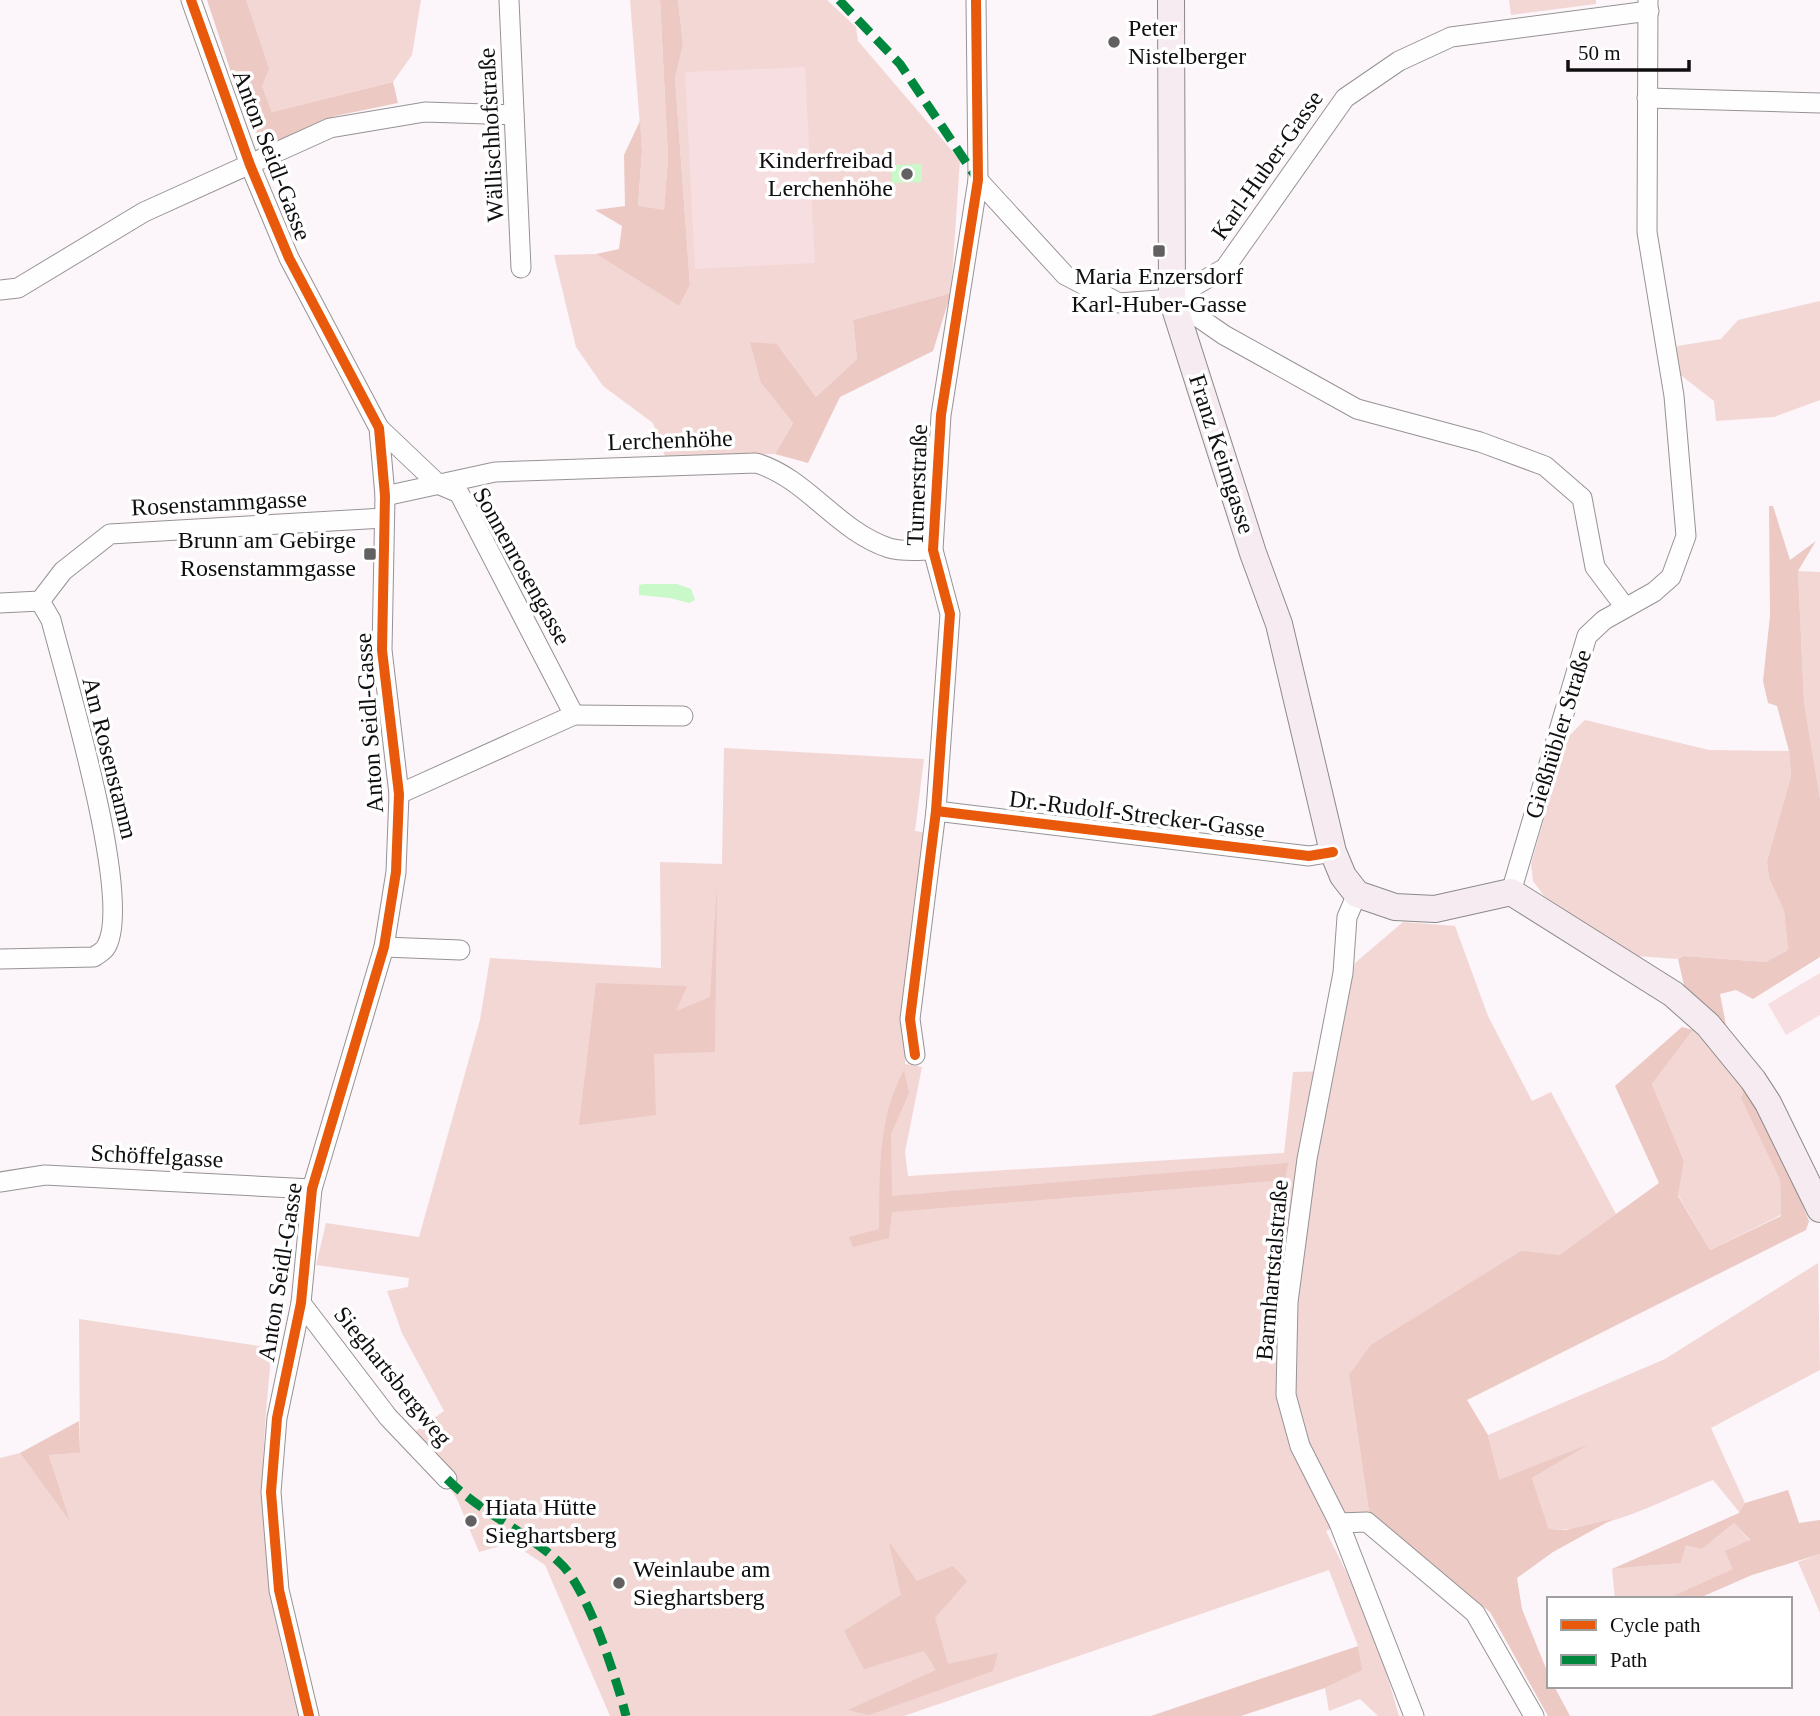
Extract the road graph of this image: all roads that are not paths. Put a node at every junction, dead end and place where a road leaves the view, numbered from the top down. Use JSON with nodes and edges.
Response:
{"nodes":[{"id":1,"x":191,"y":0,"type":"edge"},
{"id":2,"x":509,"y":0,"type":"edge"},
{"id":3,"x":976,"y":0,"type":"edge"},
{"id":4,"x":1171,"y":0,"type":"edge"},
{"id":5,"x":1648,"y":6,"type":"edge"},
{"id":6,"x":1647,"y":98,"type":"junction"},
{"id":7,"x":1820,"y":103,"type":"edge"},
{"id":8,"x":514,"y":115,"type":"junction"},
{"id":9,"x":250,"y":165,"type":"junction"},
{"id":10,"x":978,"y":180,"type":"junction"},
{"id":11,"x":521,"y":268,"type":"dead end"},
{"id":12,"x":0,"y":290,"type":"edge"},
{"id":13,"x":1172,"y":299,"type":"junction"},
{"id":14,"x":379,"y":428,"type":"junction"},
{"id":15,"x":438,"y":484,"type":"junction"},
{"id":16,"x":385,"y":496,"type":"junction"},
{"id":17,"x":384,"y":518,"type":"junction"},
{"id":18,"x":933,"y":550,"type":"junction"},
{"id":19,"x":40,"y":601,"type":"junction"},
{"id":20,"x":0,"y":603,"type":"edge"},
{"id":21,"x":1625,"y":607,"type":"junction"},
{"id":22,"x":574,"y":715,"type":"junction"},
{"id":23,"x":683,"y":716,"type":"dead end"},
{"id":24,"x":399,"y":794,"type":"junction"},
{"id":25,"x":936,"y":811,"type":"junction"},
{"id":26,"x":1333,"y":852,"type":"junction"},
{"id":27,"x":1511,"y":892,"type":"junction"},
{"id":28,"x":1357,"y":894,"type":"junction"},
{"id":29,"x":384,"y":947,"type":"junction"},
{"id":30,"x":460,"y":950,"type":"dead end"},
{"id":31,"x":0,"y":959,"type":"edge"},
{"id":32,"x":915,"y":1055,"type":"dead end"},
{"id":33,"x":0,"y":1182,"type":"edge"},
{"id":34,"x":312,"y":1189,"type":"junction"},
{"id":35,"x":1820,"y":1209,"type":"edge"},
{"id":36,"x":301,"y":1303,"type":"junction"},
{"id":37,"x":447,"y":1479,"type":"dead end"},
{"id":38,"x":1339,"y":1523,"type":"junction"},
{"id":39,"x":309,"y":1716,"type":"edge"},
{"id":40,"x":1414,"y":1716,"type":"edge"},
{"id":41,"x":1534,"y":1716,"type":"edge"}],
"edges":[{"from":1,"to":9,"type":"street","name":"Anton Seidl-Gasse"},
{"from":2,"to":8,"type":"street","name":"Wällischhofstraße"},
{"from":3,"to":10,"type":"street","name":"Turnerstraße"},
{"from":4,"to":13,"type":"main road","name":"Franz Keimgasse"},
{"from":5,"to":6,"type":"street","name":"Gießhübler Straße"},
{"from":5,"to":13,"type":"street","name":"Karl-Huber-Gasse"},
{"from":6,"to":7,"type":"street"},
{"from":6,"to":21,"type":"street","name":"Gießhübler Straße"},
{"from":8,"to":9,"type":"street"},
{"from":8,"to":11,"type":"street","name":"Wällischhofstraße"},
{"from":9,"to":12,"type":"street"},
{"from":9,"to":14,"type":"street","name":"Anton Seidl-Gasse"},
{"from":10,"to":13,"type":"street"},
{"from":10,"to":18,"type":"street","name":"Turnerstraße"},
{"from":13,"to":21,"type":"street"},
{"from":13,"to":26,"type":"main road","name":"Franz Keimgasse"},
{"from":14,"to":15,"type":"street","name":"Sonnenrosengasse"},
{"from":14,"to":16,"type":"street","name":"Anton Seidl-Gasse"},
{"from":15,"to":16,"type":"street","name":"Lerchenhöhe"},
{"from":15,"to":18,"type":"street","name":"Lerchenhöhe"},
{"from":15,"to":22,"type":"street","name":"Sonnenrosengasse"},
{"from":16,"to":17,"type":"street","name":"Anton Seidl-Gasse"},
{"from":17,"to":19,"type":"street","name":"Rosenstammgasse"},
{"from":17,"to":24,"type":"street","name":"Anton Seidl-Gasse"},
{"from":18,"to":25,"type":"street","name":"Turnerstraße"},
{"from":19,"to":20,"type":"street"},
{"from":19,"to":31,"type":"street","name":"Am Rosenstamm"},
{"from":21,"to":27,"type":"street","name":"Gießhübler Straße"},
{"from":22,"to":23,"type":"street"},
{"from":22,"to":24,"type":"street"},
{"from":24,"to":29,"type":"street","name":"Anton Seidl-Gasse"},
{"from":25,"to":26,"type":"street","name":"Dr.-Rudolf-Strecker-Gasse"},
{"from":25,"to":32,"type":"street","name":"Turnerstraße"},
{"from":26,"to":28,"type":"main road","name":"Franz Keimgasse"},
{"from":27,"to":28,"type":"main road"},
{"from":27,"to":35,"type":"main road"},
{"from":28,"to":38,"type":"street","name":"Barmhartstalstraße"},
{"from":29,"to":30,"type":"street"},
{"from":29,"to":34,"type":"street","name":"Anton Seidl-Gasse"},
{"from":33,"to":34,"type":"street","name":"Schöffelgasse"},
{"from":34,"to":36,"type":"street","name":"Anton Seidl-Gasse"},
{"from":36,"to":37,"type":"street","name":"Sieghartsbergweg"},
{"from":36,"to":39,"type":"street","name":"Anton Seidl-Gasse"},
{"from":38,"to":40,"type":"street","name":"Barmhartstalstraße"},
{"from":38,"to":41,"type":"street"}]}
